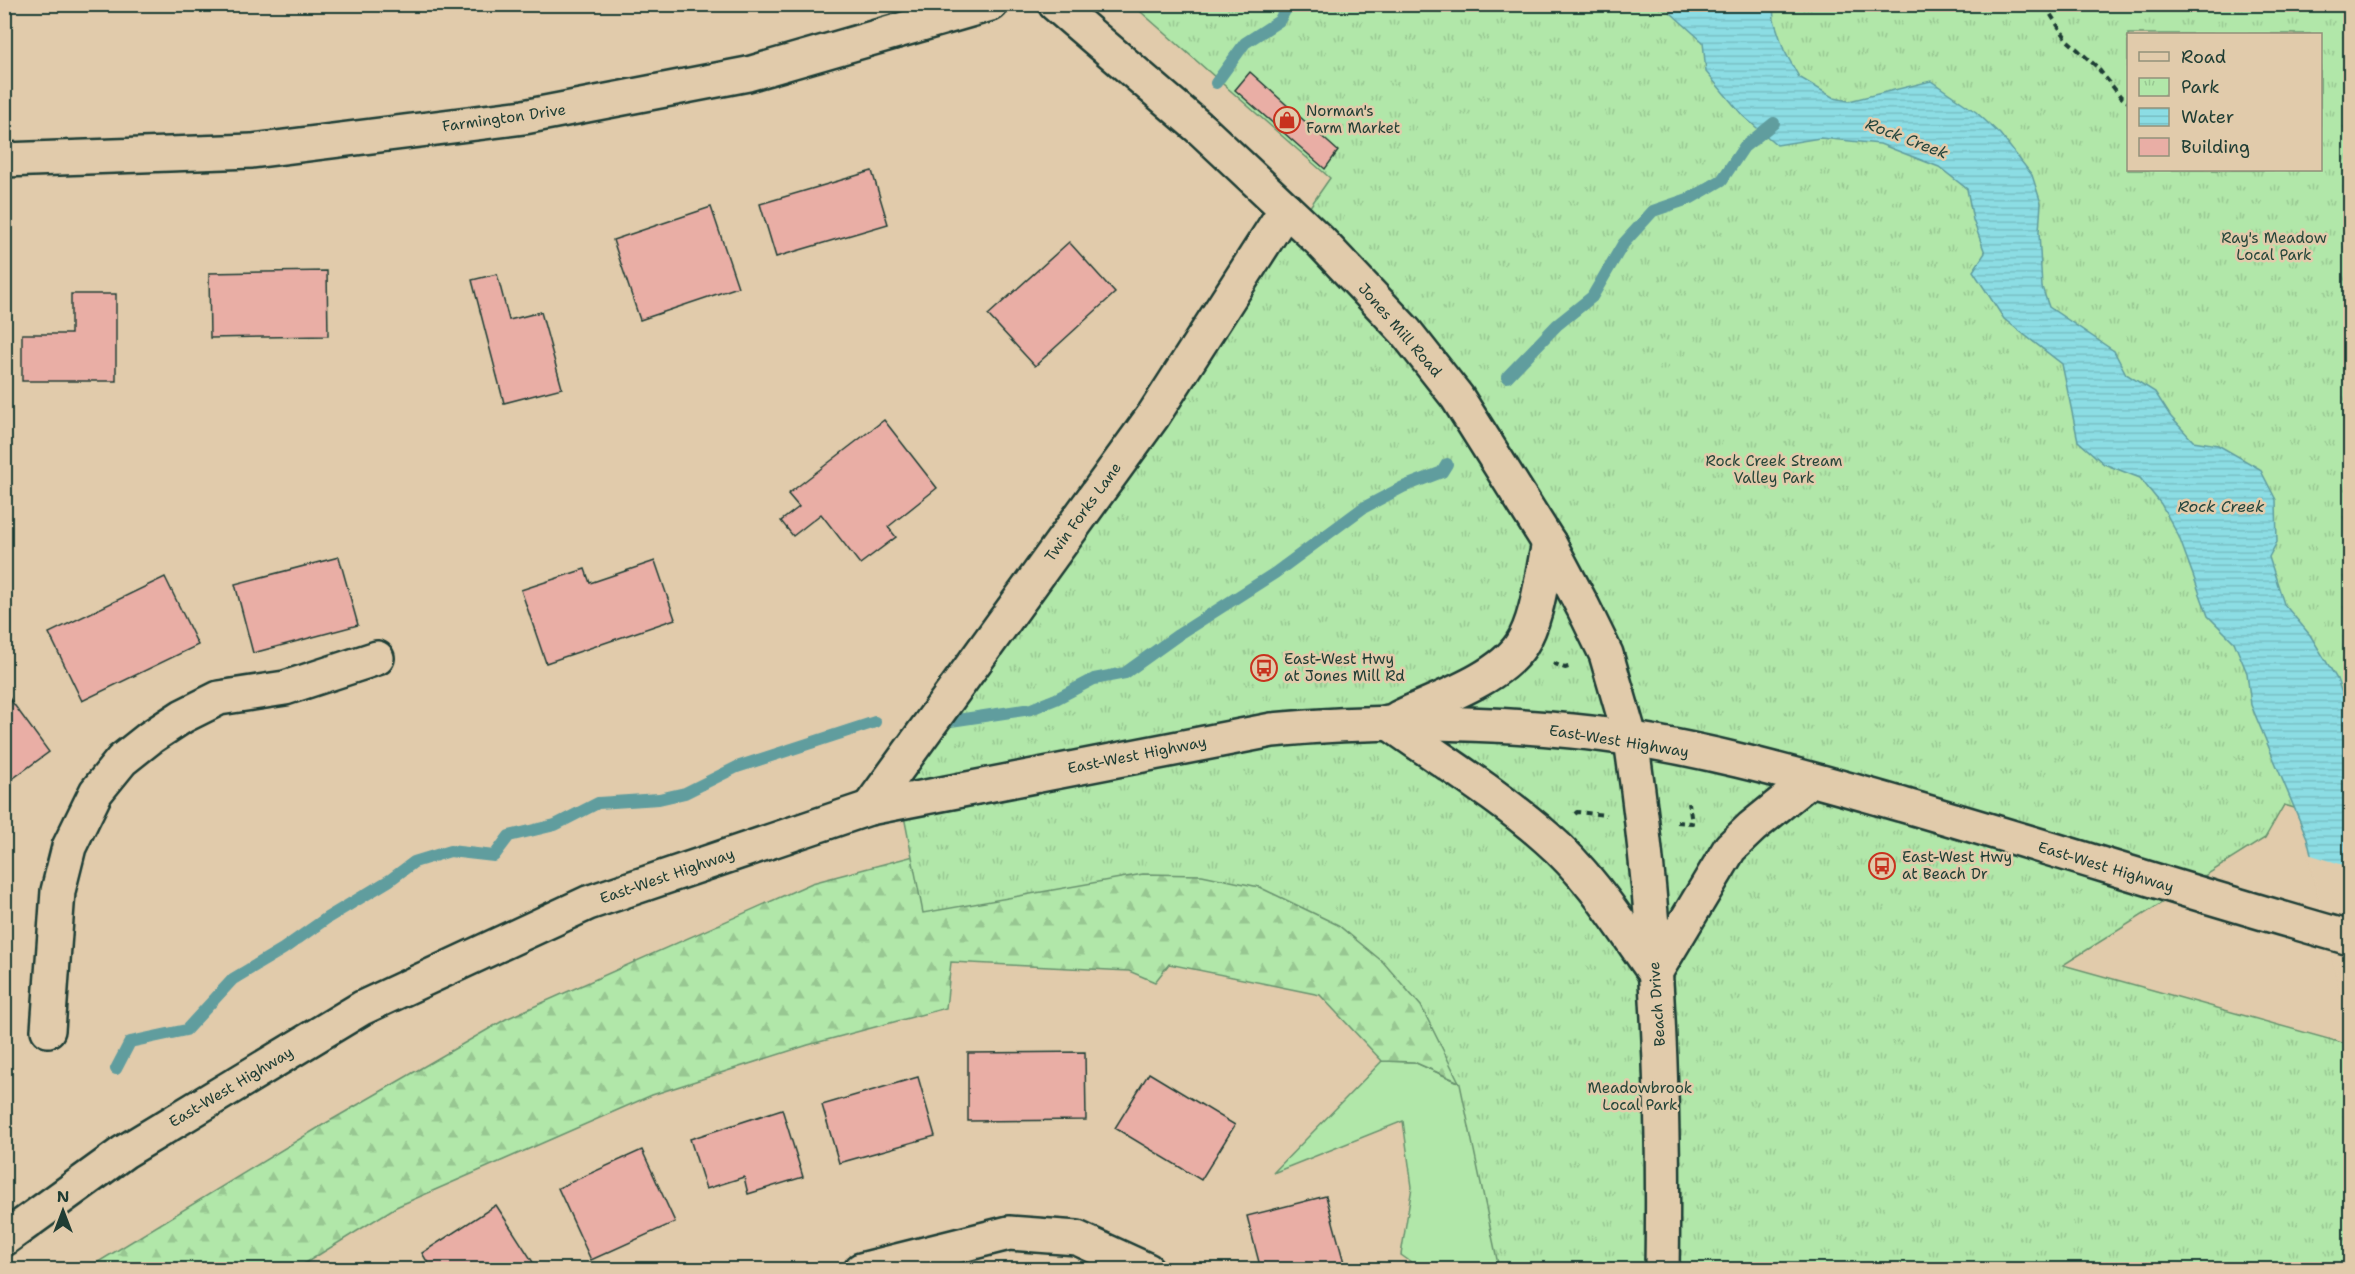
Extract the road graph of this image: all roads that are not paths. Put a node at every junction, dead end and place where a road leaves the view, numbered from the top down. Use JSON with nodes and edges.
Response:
{"nodes":[{"id":1,"x":992,"y":4,"type":"edge"},
{"id":2,"x":1055,"y":4,"type":"edge"},
{"id":3,"x":4,"y":160,"type":"edge"},
{"id":4,"x":1286,"y":209,"type":"junction"},
{"id":5,"x":1549,"y":543,"type":"junction"},
{"id":6,"x":377,"y":658,"type":"dead end"},
{"id":7,"x":1388,"y":722,"type":"junction"},
{"id":8,"x":1631,"y":740,"type":"junction"},
{"id":9,"x":1810,"y":780,"type":"junction"},
{"id":10,"x":869,"y":808,"type":"junction"},
{"id":11,"x":2350,"y":938,"type":"edge"},
{"id":12,"x":1655,"y":973,"type":"junction"},
{"id":13,"x":48,"y":1030,"type":"dead end"},
{"id":14,"x":4,"y":1239,"type":"edge"},
{"id":15,"x":861,"y":1269,"type":"edge"},
{"id":16,"x":1147,"y":1269,"type":"edge"},
{"id":17,"x":1662,"y":1269,"type":"edge"}],
"edges":[{"from":1,"to":3,"type":"main road","name":"Farmington Drive"},
{"from":2,"to":4,"type":"main road","name":"Jones Mill Road"},
{"from":4,"to":5,"type":"main road","name":"Jones Mill Road"},
{"from":4,"to":10,"type":"main road","name":"Twin Forks Lane"},
{"from":5,"to":7,"type":"main road"},
{"from":5,"to":8,"type":"main road","name":"Jones Mill Road"},
{"from":6,"to":13,"type":"main road"},
{"from":7,"to":8,"type":"main road","name":"East-West Highway"},
{"from":7,"to":10,"type":"main road","name":"East-West Highway"},
{"from":7,"to":12,"type":"main road"},
{"from":8,"to":9,"type":"main road","name":"East-West Highway"},
{"from":8,"to":12,"type":"main road","name":"Beach Drive"},
{"from":9,"to":11,"type":"main road","name":"East-West Highway"},
{"from":9,"to":12,"type":"main road"},
{"from":10,"to":14,"type":"main road","name":"East-West Highway"},
{"from":12,"to":17,"type":"main road","name":"Beach Drive"},
{"from":15,"to":16,"type":"main road"}]}
